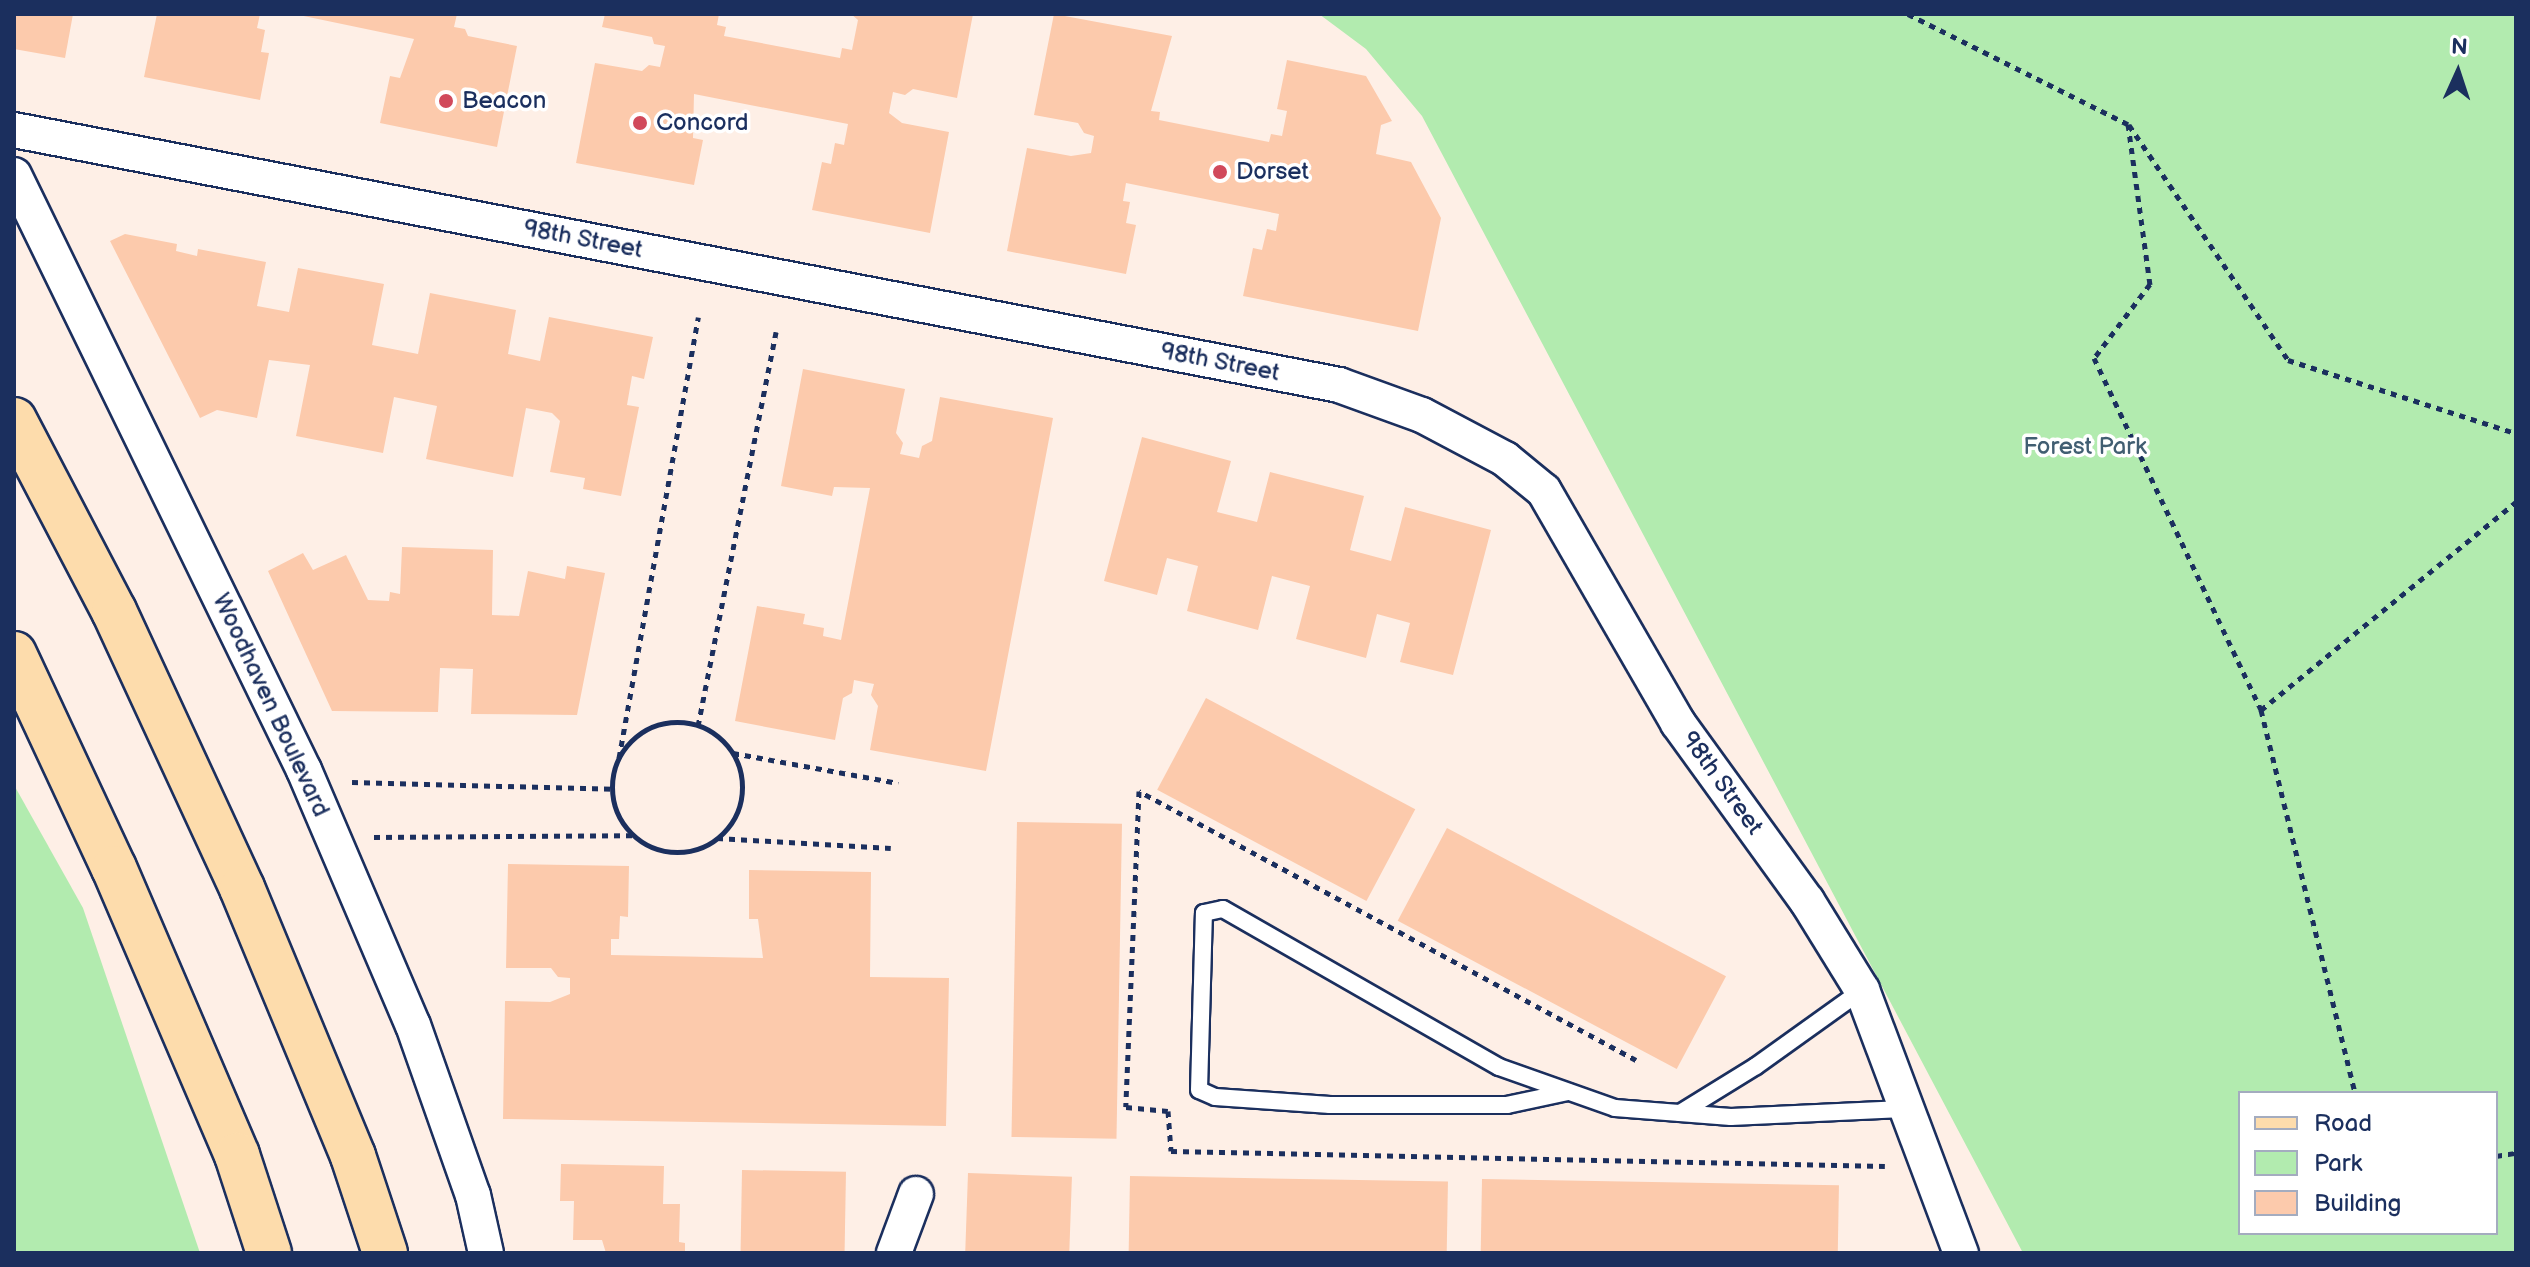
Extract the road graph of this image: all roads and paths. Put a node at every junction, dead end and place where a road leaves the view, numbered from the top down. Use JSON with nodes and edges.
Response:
{"nodes":[{"id":1,"x":1908,"y":14,"type":"edge"},
{"id":2,"x":2128,"y":124,"type":"junction"},
{"id":3,"x":14,"y":130,"type":"edge"},
{"id":4,"x":14,"y":175,"type":"edge"},
{"id":5,"x":698,"y":317,"type":"dead end"},
{"id":6,"x":776,"y":332,"type":"dead end"},
{"id":7,"x":14,"y":420,"type":"edge"},
{"id":8,"x":2516,"y":433,"type":"edge"},
{"id":9,"x":2516,"y":502,"type":"edge"},
{"id":10,"x":14,"y":654,"type":"edge"},
{"id":11,"x":2261,"y":710,"type":"junction"},
{"id":12,"x":698,"y":726,"type":"junction"},
{"id":13,"x":732,"y":753,"type":"junction"},
{"id":14,"x":619,"y":758,"type":"junction"},
{"id":15,"x":343,"y":781,"type":"dead end"},
{"id":16,"x":898,"y":783,"type":"dead end"},
{"id":17,"x":613,"y":789,"type":"junction"},
{"id":18,"x":633,"y":835,"type":"junction"},
{"id":19,"x":365,"y":837,"type":"dead end"},
{"id":20,"x":716,"y":838,"type":"junction"},
{"id":21,"x":891,"y":848,"type":"dead end"},
{"id":22,"x":1862,"y":990,"type":"junction"},
{"id":23,"x":2355,"y":1091,"type":"edge"},
{"id":24,"x":1568,"y":1092,"type":"junction"},
{"id":25,"x":1903,"y":1109,"type":"junction"},
{"id":26,"x":1680,"y":1113,"type":"junction"},
{"id":27,"x":916,"y":1194,"type":"dead end"},
{"id":28,"x":269,"y":1253,"type":"edge"},
{"id":29,"x":385,"y":1253,"type":"edge"},
{"id":30,"x":486,"y":1253,"type":"edge"},
{"id":31,"x":894,"y":1253,"type":"edge"},
{"id":32,"x":1961,"y":1253,"type":"edge"}],
"edges":[{"from":1,"to":2,"type":"path"},
{"from":2,"to":8,"type":"path"},
{"from":2,"to":11,"type":"path"},
{"from":3,"to":22,"type":"street","name":"98th Street"},
{"from":4,"to":30,"type":"street","name":"Woodhaven Boulevard"},
{"from":5,"to":14,"type":"path"},
{"from":6,"to":12,"type":"path"},
{"from":7,"to":29,"type":"main road"},
{"from":9,"to":11,"type":"path"},
{"from":10,"to":28,"type":"main road"},
{"from":11,"to":23,"type":"path"},
{"from":12,"to":13,"type":"path"},
{"from":12,"to":14,"type":"path"},
{"from":13,"to":16,"type":"path"},
{"from":13,"to":20,"type":"path"},
{"from":14,"to":17,"type":"path"},
{"from":15,"to":17,"type":"path"},
{"from":17,"to":18,"type":"path"},
{"from":18,"to":19,"type":"path"},
{"from":18,"to":20,"type":"path"},
{"from":20,"to":21,"type":"path"},
{"from":22,"to":25,"type":"street","name":"98th Street"},
{"from":22,"to":26,"type":"lane"},
{"from":24,"to":24,"type":"lane"},
{"from":24,"to":26,"type":"lane"},
{"from":25,"to":26,"type":"lane"},
{"from":25,"to":32,"type":"street","name":"98th Street"},
{"from":27,"to":31,"type":"street"}]}
